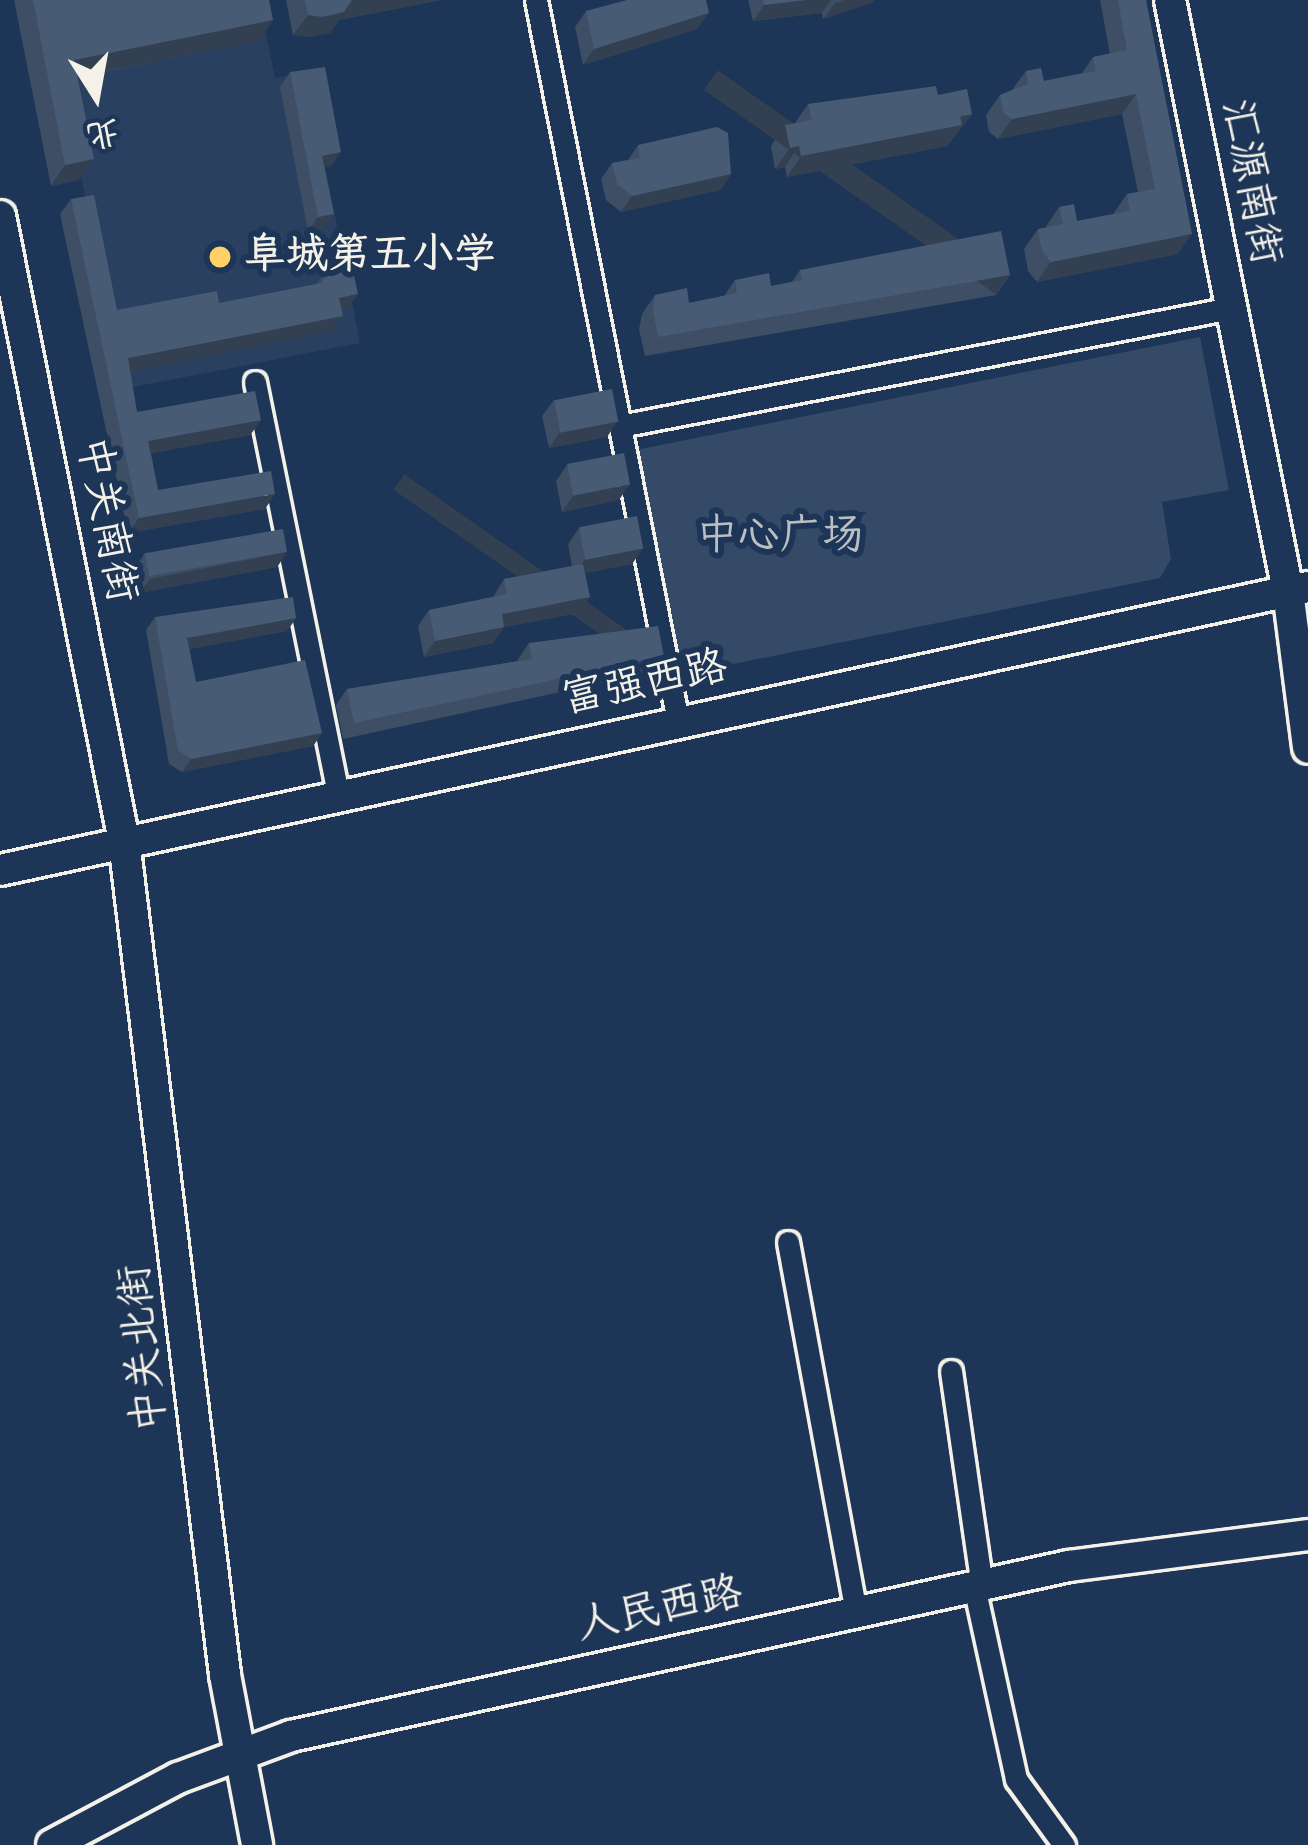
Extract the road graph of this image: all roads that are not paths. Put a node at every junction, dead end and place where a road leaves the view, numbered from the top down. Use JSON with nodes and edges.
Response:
{"nodes":[{"id":1,"x":536,"y":0,"type":"edge"},
{"id":2,"x":1170,"y":0,"type":"edge"},
{"id":3,"x":0,"y":216,"type":"edge"},
{"id":4,"x":1231,"y":308,"type":"junction"},
{"id":5,"x":255,"y":382,"type":"dead end"},
{"id":6,"x":620,"y":426,"type":"junction"},
{"id":7,"x":1298,"y":589,"type":"edge"},
{"id":8,"x":678,"y":721,"type":"junction"},
{"id":9,"x":1308,"y":748,"type":"edge"},
{"id":10,"x":338,"y":792,"type":"junction"},
{"id":11,"x":124,"y":841,"type":"junction"},
{"id":12,"x":0,"y":870,"type":"edge"},
{"id":13,"x":788,"y":1242,"type":"dead end"},
{"id":14,"x":951,"y":1371,"type":"dead end"},
{"id":15,"x":1308,"y":1535,"type":"edge"},
{"id":16,"x":978,"y":1586,"type":"junction"},
{"id":17,"x":856,"y":1612,"type":"junction"},
{"id":18,"x":238,"y":1754,"type":"junction"},
{"id":19,"x":52,"y":1845,"type":"edge"},
{"id":20,"x":257,"y":1845,"type":"edge"},
{"id":21,"x":1064,"y":1845,"type":"edge"}],
"edges":[{"from":1,"to":6,"type":"street"},
{"from":2,"to":4,"type":"street","name":"汇源南街"},
{"from":3,"to":11,"type":"street","name":"中关南街"},
{"from":4,"to":6,"type":"street"},
{"from":4,"to":7,"type":"street","name":"汇源南街"},
{"from":5,"to":10,"type":"street"},
{"from":6,"to":8,"type":"street"},
{"from":7,"to":8,"type":"street","name":"富强西路"},
{"from":7,"to":9,"type":"street","name":"汇源南街"},
{"from":8,"to":10,"type":"street","name":"富强西路"},
{"from":10,"to":11,"type":"street","name":"富强西路"},
{"from":11,"to":12,"type":"street","name":"富强西路"},
{"from":11,"to":18,"type":"street","name":"中关北街"},
{"from":13,"to":17,"type":"street"},
{"from":14,"to":16,"type":"street"},
{"from":15,"to":16,"type":"street","name":"人民西路"},
{"from":16,"to":17,"type":"street","name":"人民西路"},
{"from":16,"to":21,"type":"street"},
{"from":17,"to":18,"type":"street","name":"人民西路"},
{"from":18,"to":19,"type":"street","name":"人民西路"},
{"from":18,"to":20,"type":"street","name":"中关北街"}]}
